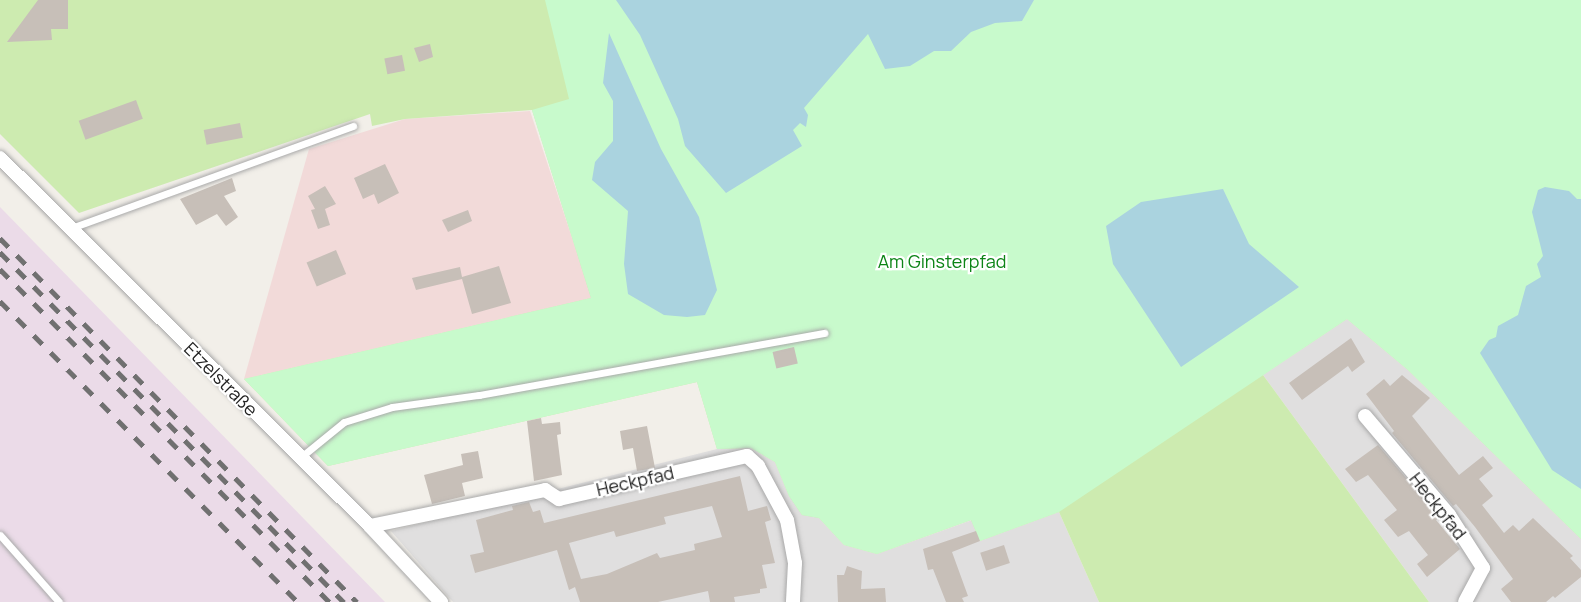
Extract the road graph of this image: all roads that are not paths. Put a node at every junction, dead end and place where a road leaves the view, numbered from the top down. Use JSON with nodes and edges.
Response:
{"nodes":[{"id":1,"x":353,"y":126,"type":"dead end"},
{"id":2,"x":0,"y":158,"type":"edge"},
{"id":3,"x":69,"y":229,"type":"junction"},
{"id":4,"x":824,"y":333,"type":"dead end"},
{"id":5,"x":1365,"y":416,"type":"dead end"},
{"id":6,"x":301,"y":457,"type":"junction"},
{"id":7,"x":370,"y":526,"type":"junction"},
{"id":8,"x":0,"y":535,"type":"edge"},
{"id":9,"x":59,"y":602,"type":"edge"},
{"id":10,"x":441,"y":602,"type":"edge"},
{"id":11,"x":793,"y":602,"type":"edge"},
{"id":12,"x":1465,"y":602,"type":"edge"}],
"edges":[{"from":1,"to":3,"type":"lane"},
{"from":2,"to":3,"type":"street","name":"Etzelstraße"},
{"from":3,"to":6,"type":"street","name":"Etzelstraße"},
{"from":4,"to":6,"type":"lane"},
{"from":5,"to":12,"type":"street","name":"Heckpfad"},
{"from":6,"to":7,"type":"street","name":"Etzelstraße"},
{"from":7,"to":10,"type":"street","name":"Etzelstraße"},
{"from":7,"to":11,"type":"street","name":"Heckpfad"},
{"from":8,"to":9,"type":"lane"}]}
